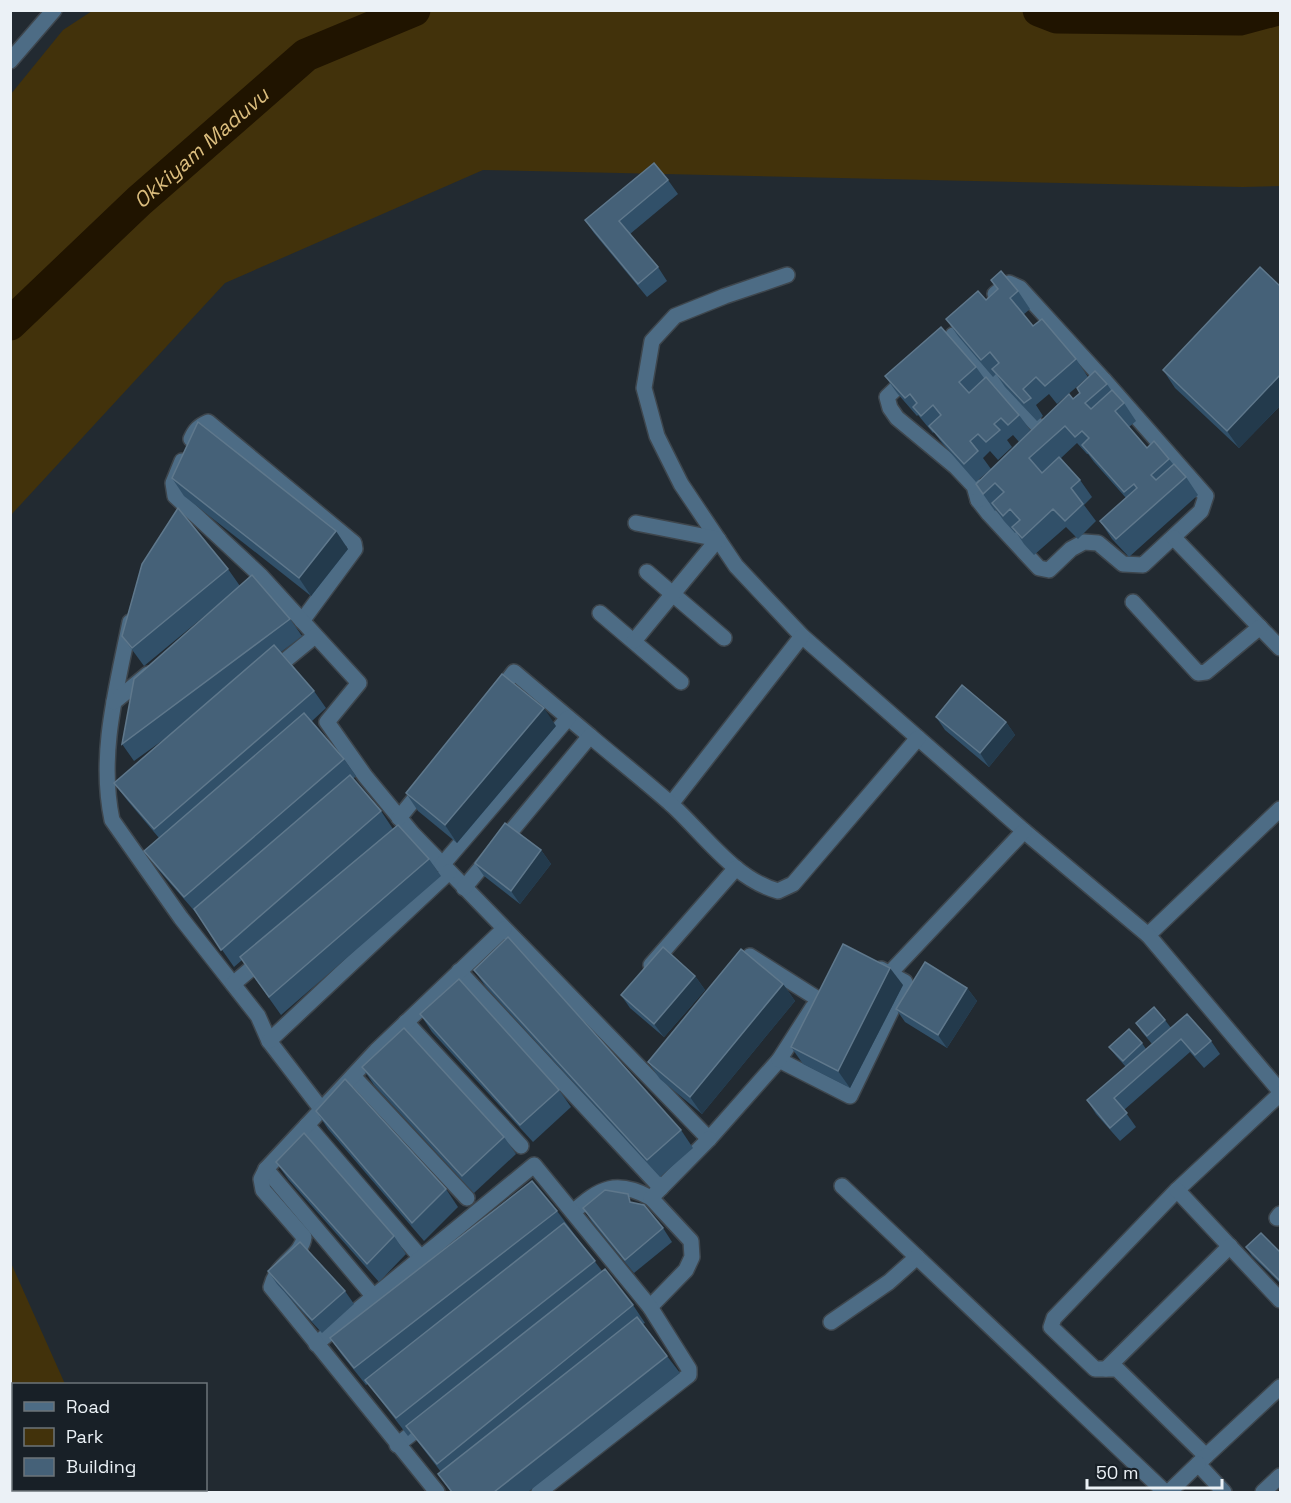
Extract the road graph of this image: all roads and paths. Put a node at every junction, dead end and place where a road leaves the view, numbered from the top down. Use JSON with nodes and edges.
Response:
{"nodes":[{"id":1,"x":54,"y":10,"type":"edge"},
{"id":2,"x":10,"y":61,"type":"edge"},
{"id":3,"x":787,"y":275,"type":"dead end"},
{"id":4,"x":987,"y":302,"type":"edge"},
{"id":5,"x":953,"y":335,"type":"edge"},
{"id":6,"x":920,"y":366,"type":"edge"},
{"id":7,"x":1104,"y":380,"type":"junction"},
{"id":8,"x":1079,"y":404,"type":"edge"},
{"id":9,"x":1046,"y":435,"type":"edge"},
{"id":10,"x":1012,"y":467,"type":"edge"},
{"id":11,"x":978,"y":500,"type":"junction"},
{"id":12,"x":636,"y":523,"type":"dead end"},
{"id":13,"x":1174,"y":538,"type":"junction"},
{"id":14,"x":718,"y":539,"type":"junction"},
{"id":15,"x":647,"y":572,"type":"dead end"},
{"id":16,"x":672,"y":594,"type":"junction"},
{"id":17,"x":1133,"y":602,"type":"dead end"},
{"id":18,"x":135,"y":610,"type":"edge"},
{"id":19,"x":600,"y":612,"type":"dead end"},
{"id":20,"x":302,"y":621,"type":"junction"},
{"id":21,"x":1260,"y":627,"type":"junction"},
{"id":22,"x":315,"y":636,"type":"junction"},
{"id":23,"x":802,"y":636,"type":"junction"},
{"id":24,"x":724,"y":638,"type":"dead end"},
{"id":25,"x":634,"y":641,"type":"junction"},
{"id":26,"x":1281,"y":648,"type":"edge"},
{"id":27,"x":158,"y":665,"type":"edge"},
{"id":28,"x":261,"y":679,"type":"edge"},
{"id":29,"x":681,"y":682,"type":"dead end"},
{"id":30,"x":114,"y":702,"type":"junction"},
{"id":31,"x":485,"y":709,"type":"edge"},
{"id":32,"x":564,"y":722,"type":"junction"},
{"id":33,"x":590,"y":736,"type":"junction"},
{"id":34,"x":918,"y":738,"type":"junction"},
{"id":35,"x":435,"y":772,"type":"edge"},
{"id":36,"x":126,"y":787,"type":"edge"},
{"id":37,"x":108,"y":802,"type":"junction"},
{"id":38,"x":671,"y":804,"type":"junction"},
{"id":39,"x":1281,"y":809,"type":"edge"},
{"id":40,"x":399,"y":818,"type":"junction"},
{"id":41,"x":1024,"y":831,"type":"junction"},
{"id":42,"x":736,"y":868,"type":"junction"},
{"id":43,"x":446,"y":869,"type":"junction"},
{"id":44,"x":464,"y":888,"type":"junction"},
{"id":45,"x":504,"y":929,"type":"junction"},
{"id":46,"x":1148,"y":934,"type":"junction"},
{"id":47,"x":278,"y":946,"type":"edge"},
{"id":48,"x":870,"y":964,"type":"edge"},
{"id":49,"x":648,"y":970,"type":"edge"},
{"id":50,"x":459,"y":971,"type":"junction"},
{"id":51,"x":889,"y":974,"type":"junction"},
{"id":52,"x":728,"y":982,"type":"edge"},
{"id":53,"x":233,"y":984,"type":"junction"},
{"id":54,"x":406,"y":1022,"type":"junction"},
{"id":55,"x":269,"y":1041,"type":"junction"},
{"id":56,"x":779,"y":1060,"type":"junction"},
{"id":57,"x":353,"y":1076,"type":"junction"},
{"id":58,"x":1281,"y":1092,"type":"edge"},
{"id":59,"x":322,"y":1110,"type":"junction"},
{"id":60,"x":307,"y":1125,"type":"junction"},
{"id":61,"x":709,"y":1139,"type":"junction"},
{"id":62,"x":521,"y":1146,"type":"dead end"},
{"id":63,"x":266,"y":1169,"type":"junction"},
{"id":64,"x":842,"y":1186,"type":"dead end"},
{"id":65,"x":1177,"y":1190,"type":"junction"},
{"id":66,"x":656,"y":1193,"type":"junction"},
{"id":67,"x":467,"y":1198,"type":"dead end"},
{"id":68,"x":573,"y":1212,"type":"junction"},
{"id":69,"x":1230,"y":1246,"type":"junction"},
{"id":70,"x":917,"y":1257,"type":"junction"},
{"id":71,"x":422,"y":1258,"type":"junction"},
{"id":72,"x":374,"y":1297,"type":"junction"},
{"id":73,"x":1281,"y":1300,"type":"edge"},
{"id":74,"x":650,"y":1307,"type":"junction"},
{"id":75,"x":831,"y":1322,"type":"dead end"},
{"id":76,"x":316,"y":1344,"type":"junction"},
{"id":77,"x":1106,"y":1370,"type":"junction"},
{"id":78,"x":1281,"y":1387,"type":"edge"},
{"id":79,"x":444,"y":1408,"type":"edge"},
{"id":80,"x":397,"y":1444,"type":"junction"},
{"id":81,"x":1202,"y":1460,"type":"junction"},
{"id":82,"x":1281,"y":1476,"type":"edge"},
{"id":83,"x":440,"y":1490,"type":"edge"},
{"id":84,"x":539,"y":1492,"type":"edge"},
{"id":85,"x":1167,"y":1492,"type":"edge"},
{"id":86,"x":1224,"y":1492,"type":"edge"},
{"id":87,"x":1263,"y":1492,"type":"edge"}],
"edges":[{"from":1,"to":2,"type":"street"},
{"from":3,"to":14,"type":"street"},
{"from":4,"to":7,"type":"street"},
{"from":5,"to":9,"type":"street"},
{"from":6,"to":11,"type":"street"},
{"from":7,"to":8,"type":"street"},
{"from":7,"to":13,"type":"street"},
{"from":10,"to":11,"type":"street"},
{"from":11,"to":13,"type":"street"},
{"from":12,"to":14,"type":"street"},
{"from":13,"to":21,"type":"street"},
{"from":14,"to":16,"type":"street"},
{"from":14,"to":23,"type":"street"},
{"from":15,"to":16,"type":"street"},
{"from":16,"to":24,"type":"street"},
{"from":16,"to":25,"type":"street"},
{"from":17,"to":21,"type":"street"},
{"from":18,"to":30,"type":"street"},
{"from":19,"to":25,"type":"street"},
{"from":20,"to":20,"type":"street"},
{"from":20,"to":22,"type":"street"},
{"from":21,"to":26,"type":"street"},
{"from":22,"to":28,"type":"street"},
{"from":22,"to":40,"type":"street"},
{"from":23,"to":34,"type":"street"},
{"from":23,"to":38,"type":"street"},
{"from":25,"to":29,"type":"street"},
{"from":27,"to":30,"type":"street"},
{"from":30,"to":37,"type":"street"},
{"from":31,"to":32,"type":"street"},
{"from":32,"to":33,"type":"street"},
{"from":32,"to":43,"type":"street"},
{"from":33,"to":38,"type":"street"},
{"from":33,"to":44,"type":"street"},
{"from":34,"to":41,"type":"street"},
{"from":34,"to":42,"type":"street"},
{"from":35,"to":40,"type":"street"},
{"from":36,"to":37,"type":"street"},
{"from":37,"to":53,"type":"street"},
{"from":38,"to":42,"type":"street"},
{"from":39,"to":46,"type":"street"},
{"from":40,"to":43,"type":"street"},
{"from":41,"to":46,"type":"street"},
{"from":41,"to":51,"type":"street"},
{"from":42,"to":49,"type":"street"},
{"from":43,"to":44,"type":"street"},
{"from":43,"to":55,"type":"street"},
{"from":44,"to":45,"type":"street"},
{"from":45,"to":50,"type":"street"},
{"from":45,"to":61,"type":"street"},
{"from":46,"to":58,"type":"street"},
{"from":47,"to":53,"type":"street"},
{"from":48,"to":51,"type":"street"},
{"from":50,"to":54,"type":"street"},
{"from":50,"to":66,"type":"street"},
{"from":51,"to":56,"type":"street"},
{"from":52,"to":56,"type":"street"},
{"from":53,"to":55,"type":"street"},
{"from":54,"to":57,"type":"street"},
{"from":54,"to":62,"type":"street"},
{"from":55,"to":59,"type":"street"},
{"from":56,"to":61,"type":"street"},
{"from":57,"to":59,"type":"street"},
{"from":57,"to":67,"type":"street"},
{"from":58,"to":65,"type":"street"},
{"from":59,"to":60,"type":"street"},
{"from":60,"to":63,"type":"street"},
{"from":60,"to":71,"type":"street"},
{"from":61,"to":66,"type":"street"},
{"from":63,"to":72,"type":"street"},
{"from":63,"to":76,"type":"street"},
{"from":64,"to":70,"type":"street"},
{"from":65,"to":69,"type":"street"},
{"from":65,"to":77,"type":"street"},
{"from":66,"to":68,"type":"street"},
{"from":66,"to":74,"type":"street"},
{"from":68,"to":71,"type":"street"},
{"from":68,"to":74,"type":"street"},
{"from":69,"to":73,"type":"street"},
{"from":69,"to":77,"type":"street"},
{"from":70,"to":75,"type":"street"},
{"from":70,"to":85,"type":"street"},
{"from":71,"to":72,"type":"street"},
{"from":72,"to":76,"type":"street"},
{"from":74,"to":84,"type":"street"},
{"from":76,"to":80,"type":"street"},
{"from":77,"to":81,"type":"street"},
{"from":78,"to":81,"type":"street"},
{"from":79,"to":80,"type":"street"},
{"from":80,"to":83,"type":"street"},
{"from":81,"to":85,"type":"street"},
{"from":81,"to":86,"type":"street"},
{"from":82,"to":87,"type":"street"}]}
